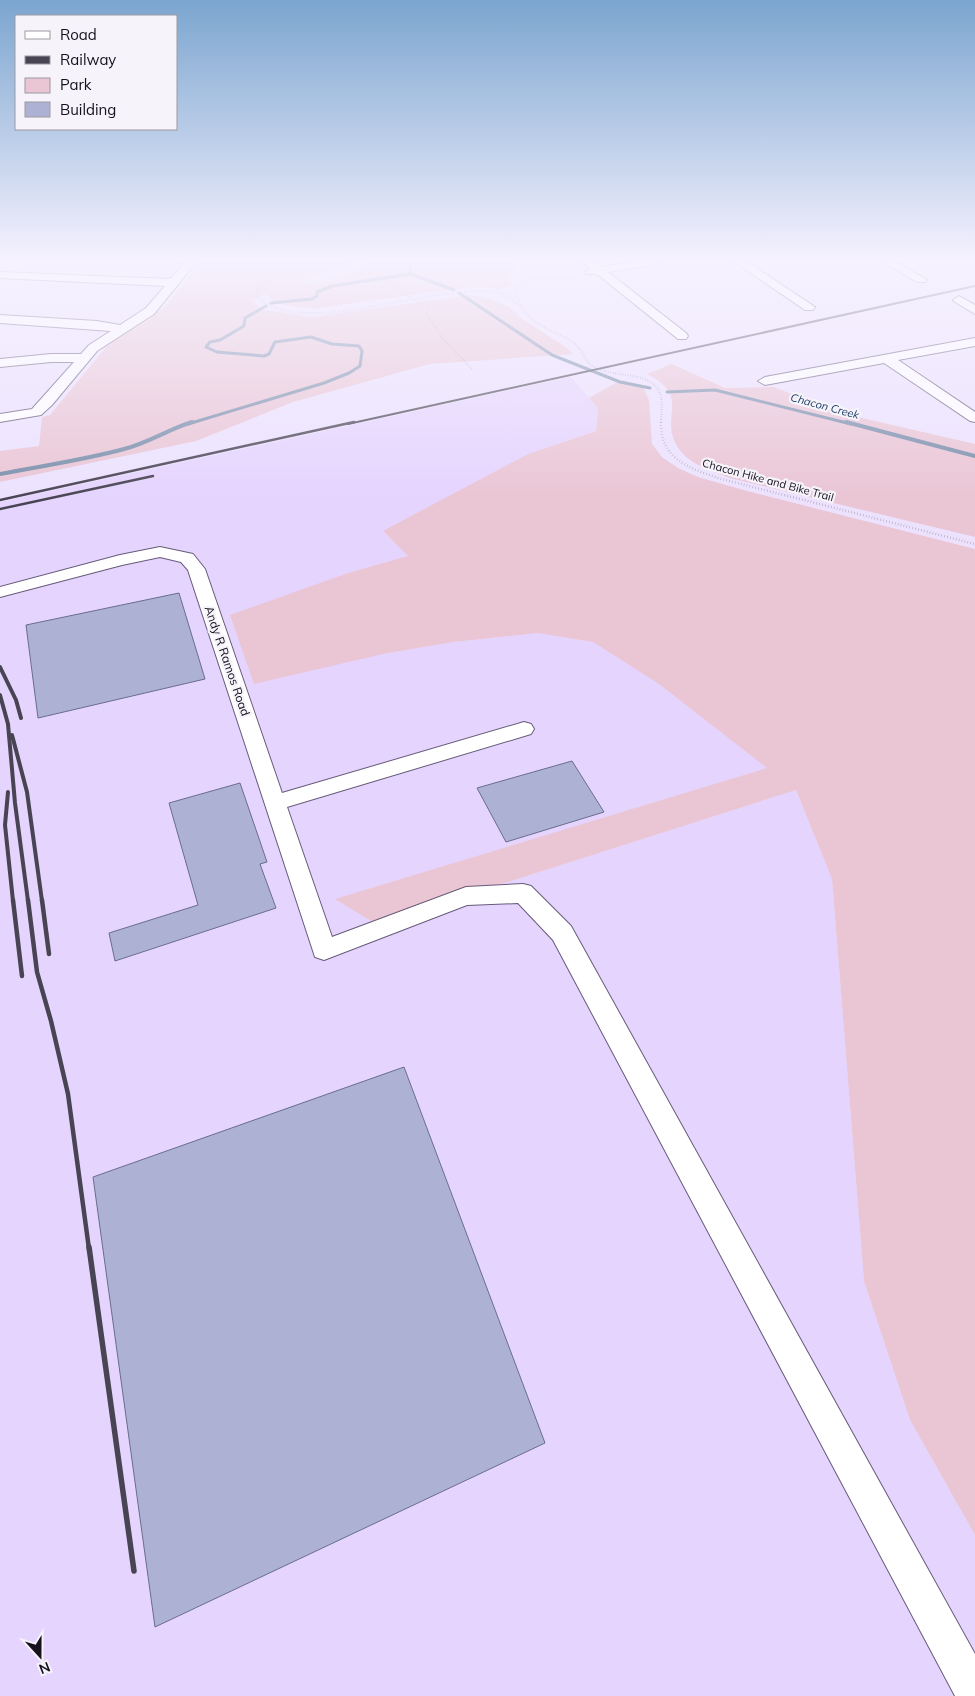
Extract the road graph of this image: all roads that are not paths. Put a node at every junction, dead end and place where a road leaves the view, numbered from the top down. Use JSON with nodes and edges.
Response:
{"nodes":[{"id":1,"x":105,"y":340,"type":"edge"},
{"id":2,"x":975,"y":342,"type":"edge"},
{"id":3,"x":84,"y":358,"type":"junction"},
{"id":4,"x":886,"y":358,"type":"junction"},
{"id":5,"x":0,"y":363,"type":"edge"},
{"id":6,"x":765,"y":381,"type":"dead end"},
{"id":7,"x":0,"y":418,"type":"edge"},
{"id":8,"x":975,"y":418,"type":"edge"},
{"id":9,"x":0,"y":592,"type":"edge"},
{"id":10,"x":524,"y":729,"type":"dead end"},
{"id":11,"x":275,"y":803,"type":"junction"},
{"id":12,"x":975,"y":1693,"type":"edge"}],
"edges":[{"from":1,"to":3,"type":"street"},
{"from":2,"to":4,"type":"street"},
{"from":3,"to":5,"type":"street"},
{"from":3,"to":7,"type":"street"},
{"from":4,"to":6,"type":"street"},
{"from":4,"to":8,"type":"street"},
{"from":9,"to":11,"type":"street","name":"Andy R Ramos Road"},
{"from":10,"to":11,"type":"street"},
{"from":11,"to":12,"type":"street","name":"Andy R Ramos Road"}]}
